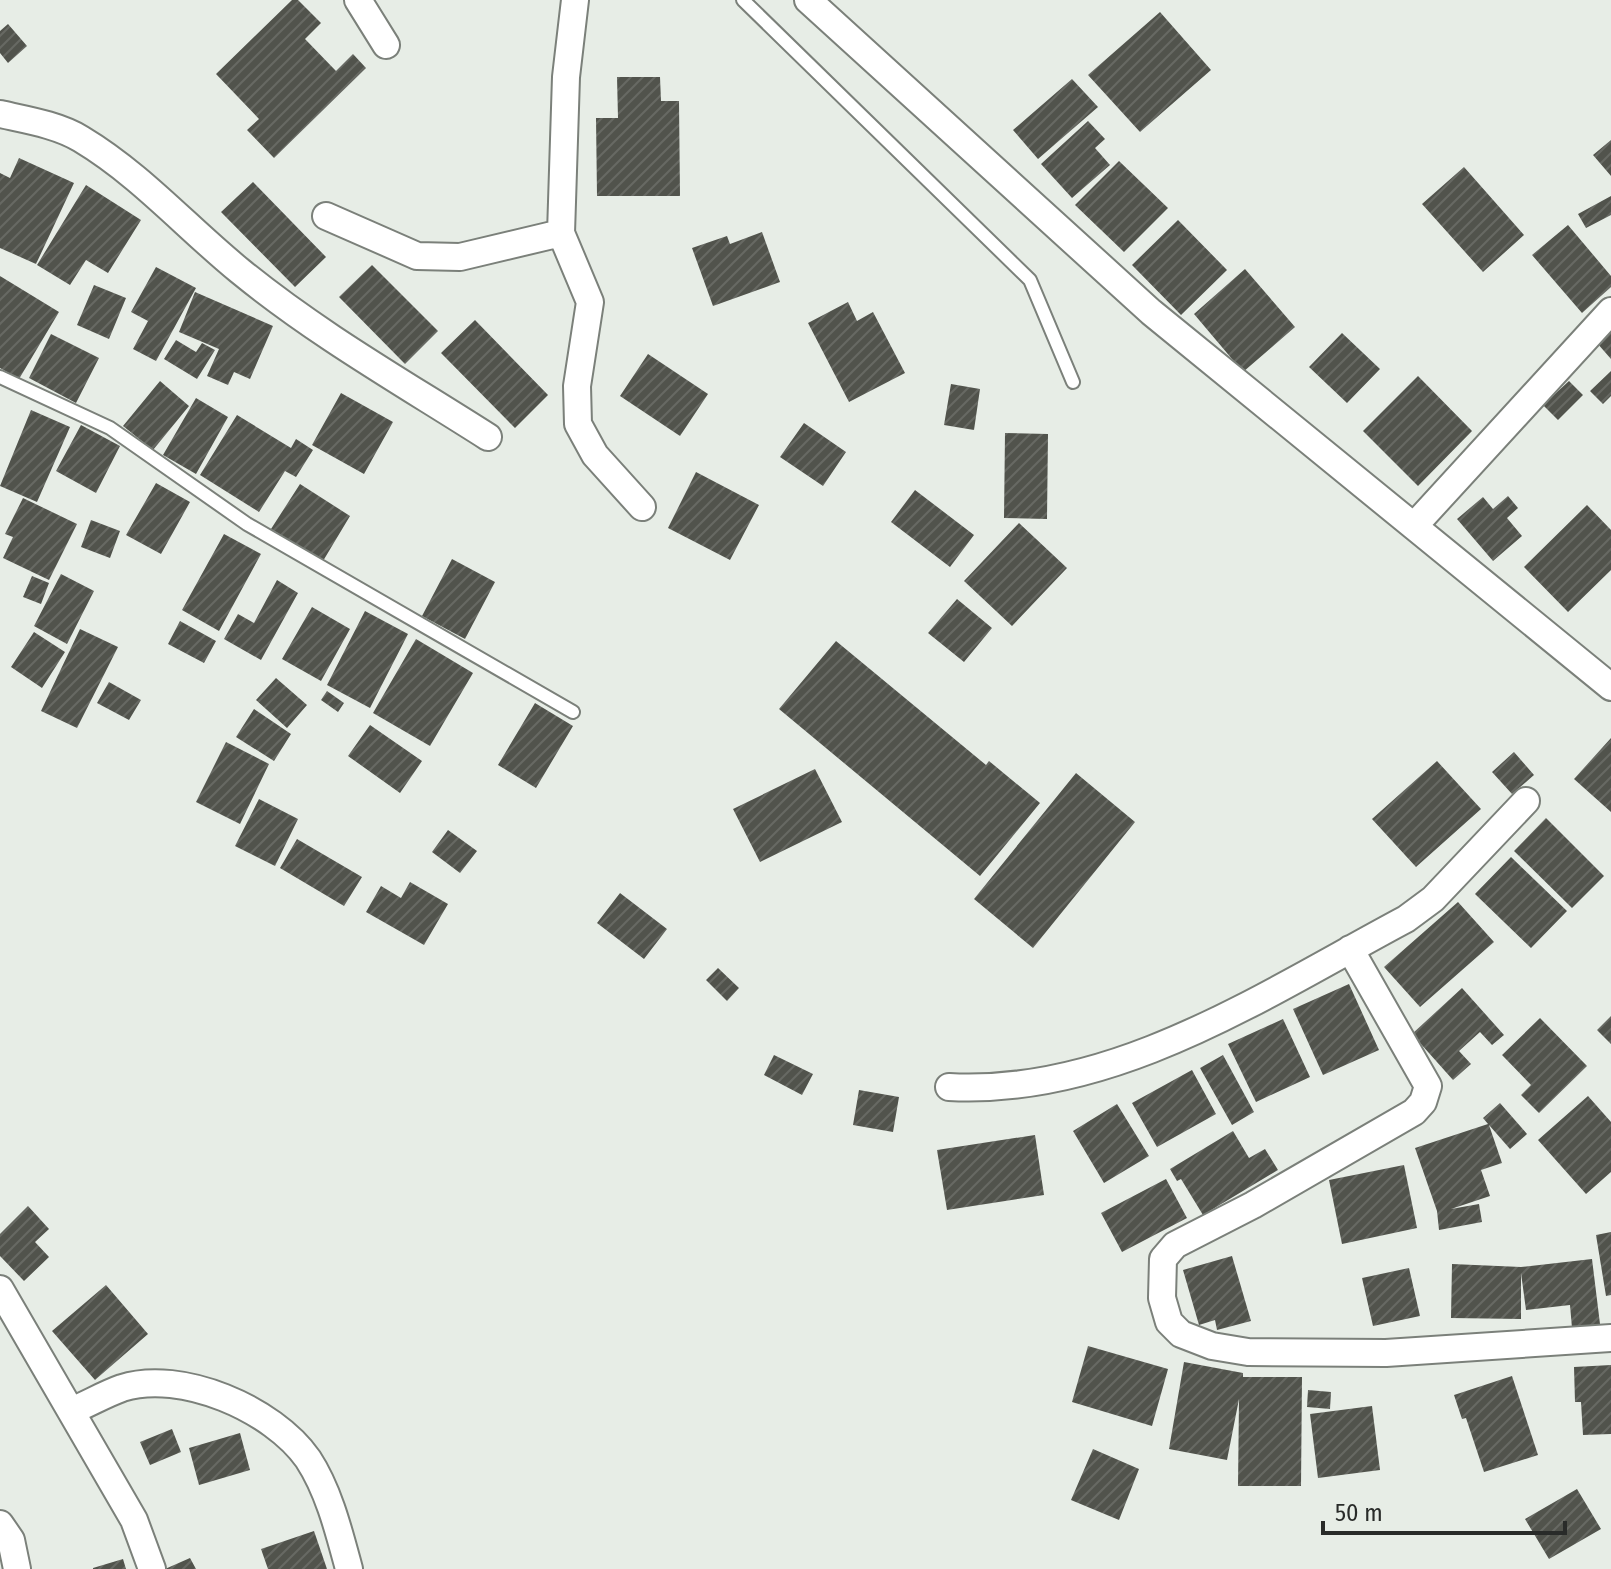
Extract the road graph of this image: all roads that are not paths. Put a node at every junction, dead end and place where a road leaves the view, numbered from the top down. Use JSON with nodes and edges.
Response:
{"nodes":[{"id":1,"x":358,"y":0,"type":"edge"},
{"id":2,"x":575,"y":0,"type":"edge"},
{"id":3,"x":743,"y":0,"type":"edge"},
{"id":4,"x":808,"y":0,"type":"edge"},
{"id":5,"x":386,"y":45,"type":"dead end"},
{"id":6,"x":0,"y":114,"type":"edge"},
{"id":7,"x":326,"y":216,"type":"dead end"},
{"id":8,"x":561,"y":233,"type":"junction"},
{"id":9,"x":1611,"y":311,"type":"edge"},
{"id":10,"x":0,"y":377,"type":"edge"},
{"id":11,"x":1073,"y":382,"type":"dead end"},
{"id":12,"x":488,"y":437,"type":"dead end"},
{"id":13,"x":642,"y":507,"type":"dead end"},
{"id":14,"x":1414,"y":526,"type":"junction"},
{"id":15,"x":1611,"y":687,"type":"edge"},
{"id":16,"x":573,"y":712,"type":"dead end"},
{"id":17,"x":1526,"y":801,"type":"dead end"},
{"id":18,"x":1350,"y":949,"type":"junction"},
{"id":19,"x":949,"y":1087,"type":"dead end"},
{"id":20,"x":0,"y":1289,"type":"edge"},
{"id":21,"x":1611,"y":1338,"type":"edge"},
{"id":22,"x":71,"y":1411,"type":"junction"},
{"id":23,"x":0,"y":1524,"type":"edge"},
{"id":24,"x":17,"y":1569,"type":"edge"},
{"id":25,"x":152,"y":1569,"type":"edge"},
{"id":26,"x":349,"y":1569,"type":"edge"}],
"edges":[{"from":1,"to":5,"type":"street"},
{"from":2,"to":8,"type":"street"},
{"from":3,"to":11,"type":"lane"},
{"from":4,"to":14,"type":"street"},
{"from":6,"to":12,"type":"street"},
{"from":7,"to":8,"type":"street"},
{"from":8,"to":13,"type":"street"},
{"from":9,"to":14,"type":"street"},
{"from":10,"to":16,"type":"lane"},
{"from":14,"to":15,"type":"street"},
{"from":17,"to":18,"type":"street"},
{"from":18,"to":19,"type":"street"},
{"from":18,"to":21,"type":"street"},
{"from":20,"to":22,"type":"street"},
{"from":22,"to":25,"type":"street"},
{"from":22,"to":26,"type":"street"},
{"from":23,"to":24,"type":"street"}]}
